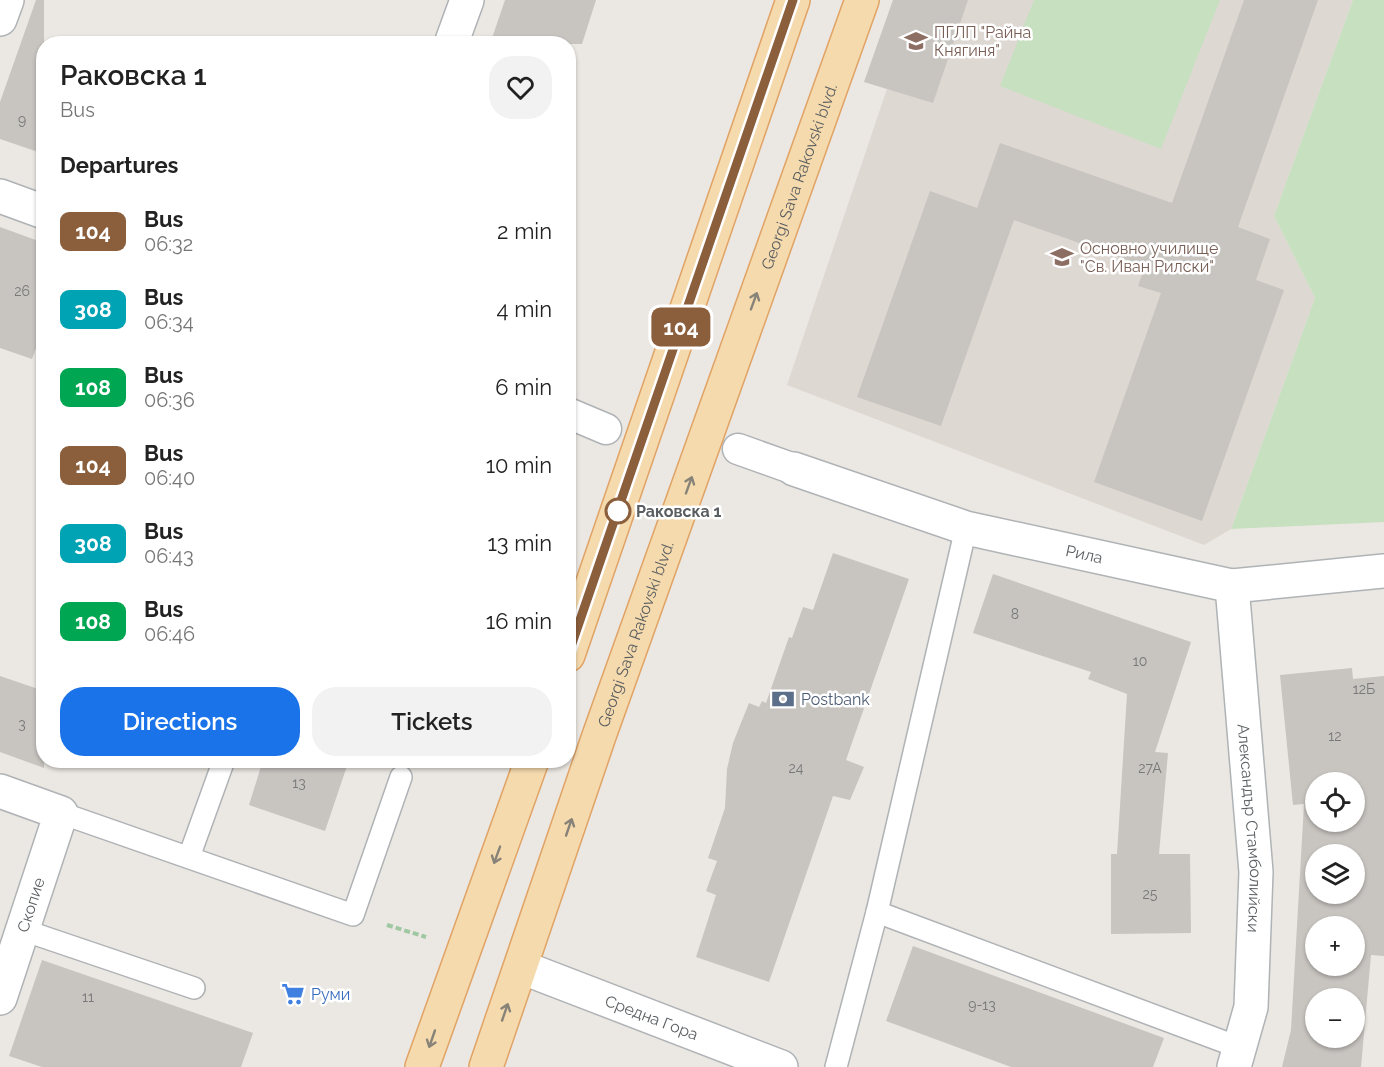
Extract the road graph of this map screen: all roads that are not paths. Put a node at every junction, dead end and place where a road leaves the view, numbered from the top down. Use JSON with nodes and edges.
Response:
{"nodes":[{"id":1,"x":7,"y":0,"type":"edge"},
{"id":2,"x":467,"y":0,"type":"edge"},
{"id":3,"x":794,"y":0,"type":"edge"},
{"id":4,"x":862,"y":0,"type":"edge"},
{"id":5,"x":0,"y":19,"type":"edge"},
{"id":6,"x":454,"y":36,"type":"edge"},
{"id":7,"x":0,"y":196,"type":"edge"},
{"id":8,"x":36,"y":209,"type":"edge"},
{"id":9,"x":576,"y":416,"type":"edge"},
{"id":10,"x":606,"y":429,"type":"dead end"},
{"id":11,"x":738,"y":448,"type":"dead end"},
{"id":12,"x":794,"y":468,"type":"joint"},
{"id":13,"x":966,"y":528,"type":"junction"},
{"id":14,"x":1384,"y":571,"type":"edge"},
{"id":15,"x":1232,"y":586,"type":"junction"},
{"id":16,"x":576,"y":632,"type":"edge"},
{"id":17,"x":221,"y":768,"type":"edge"},
{"id":18,"x":529,"y":768,"type":"edge"},
{"id":19,"x":401,"y":777,"type":"dead end"},
{"id":20,"x":0,"y":790,"type":"edge"},
{"id":21,"x":61,"y":813,"type":"junction"},
{"id":22,"x":189,"y":857,"type":"junction"},
{"id":23,"x":877,"y":912,"type":"junction"},
{"id":24,"x":23,"y":930,"type":"junction"},
{"id":25,"x":521,"y":967,"type":"junction"},
{"id":26,"x":194,"y":988,"type":"dead end"},
{"id":27,"x":0,"y":998,"type":"edge"},
{"id":28,"x":1236,"y":1057,"type":"edge"},
{"id":29,"x":422,"y":1067,"type":"edge"},
{"id":30,"x":486,"y":1067,"type":"edge"},
{"id":31,"x":780,"y":1067,"type":"edge"},
{"id":32,"x":836,"y":1067,"type":"edge"}],
"edges":[{"from":1,"to":5,"type":"street"},
{"from":2,"to":6,"type":"street"},
{"from":3,"to":16,"type":"main road"},
{"from":25,"to":4,"type":"main road","name":"Georgi Sava Rakovski blvd.","one_way":true},
{"from":7,"to":8,"type":"street"},
{"from":9,"to":10,"type":"street"},
{"from":11,"to":12,"type":"street"},
{"from":12,"to":13,"type":"street","name":"Рила"},
{"from":13,"to":15,"type":"street","name":"Рила"},
{"from":13,"to":23,"type":"lane"},
{"from":14,"to":15,"type":"street","name":"Рила"},
{"from":15,"to":28,"type":"street","name":"Александър Стамболийски"},
{"from":17,"to":22,"type":"lane"},
{"from":18,"to":29,"type":"main road","one_way":true},
{"from":19,"to":22,"type":"lane"},
{"from":20,"to":21,"type":"street"},
{"from":21,"to":22,"type":"lane"},
{"from":21,"to":24,"type":"street","name":"Скопие"},
{"from":23,"to":28,"type":"lane"},
{"from":23,"to":32,"type":"lane"},
{"from":24,"to":26,"type":"lane"},
{"from":24,"to":27,"type":"street","name":"Скопие"},
{"from":30,"to":25,"type":"main road","name":"Georgi Sava Rakovski blvd.","one_way":true},
{"from":25,"to":31,"type":"street","name":"Средна Гора"}]}
